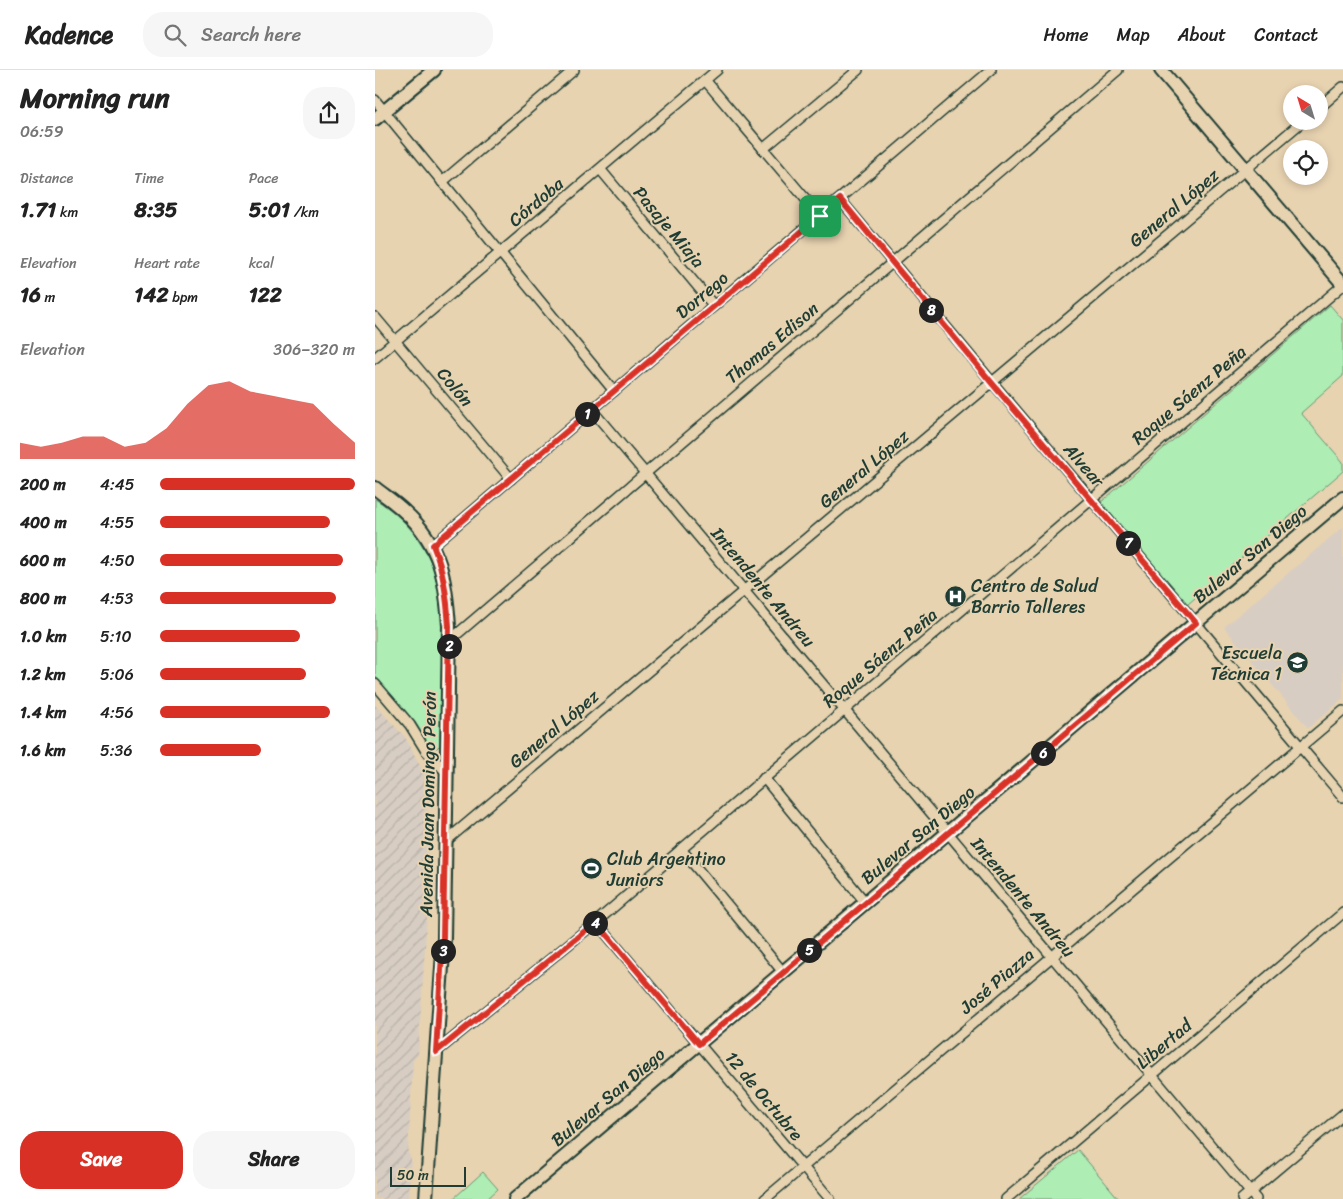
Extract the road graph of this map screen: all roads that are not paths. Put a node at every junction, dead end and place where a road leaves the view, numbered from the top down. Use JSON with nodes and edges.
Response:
{"nodes":[{"id":1,"x":434,"y":70,"type":"edge"},
{"id":2,"x":574,"y":70,"type":"edge"},
{"id":3,"x":717,"y":70,"type":"edge"},
{"id":4,"x":858,"y":70,"type":"edge"},
{"id":5,"x":991,"y":70,"type":"edge"},
{"id":6,"x":1117,"y":70,"type":"edge"},
{"id":7,"x":1161,"y":70,"type":"edge"},
{"id":8,"x":705,"y":80,"type":"junction"},
{"id":9,"x":1343,"y":87,"type":"edge"},
{"id":10,"x":375,"y":100,"type":"edge"},
{"id":11,"x":1328,"y":100,"type":"edge"},
{"id":12,"x":380,"y":115,"type":"edge"},
{"id":13,"x":1293,"y":130,"type":"edge"},
{"id":14,"x":763,"y":149,"type":"junction"},
{"id":15,"x":600,"y":169,"type":"junction"},
{"id":16,"x":1246,"y":170,"type":"junction"},
{"id":17,"x":442,"y":182,"type":"junction"},
{"id":18,"x":840,"y":199,"type":"junction"},
{"id":19,"x":820,"y":216,"type":"junction"},
{"id":20,"x":500,"y":253,"type":"junction"},
{"id":21,"x":892,"y":263,"type":"junction"},
{"id":22,"x":1343,"y":285,"type":"edge"},
{"id":23,"x":714,"y":306,"type":"junction"},
{"id":24,"x":375,"y":317,"type":"edge"},
{"id":25,"x":395,"y":341,"type":"junction"},
{"id":26,"x":375,"y":358,"type":"edge"},
{"id":27,"x":991,"y":382,"type":"junction"},
{"id":28,"x":613,"y":391,"type":"junction"},
{"id":29,"x":592,"y":410,"type":"junction"},
{"id":30,"x":645,"y":473,"type":"junction"},
{"id":31,"x":511,"y":479,"type":"junction"},
{"id":32,"x":377,"y":491,"type":"edge"},
{"id":33,"x":1343,"y":498,"type":"edge"},
{"id":34,"x":1092,"y":499,"type":"junction"},
{"id":35,"x":433,"y":545,"type":"junction"},
{"id":36,"x":744,"y":590,"type":"junction"},
{"id":37,"x":1196,"y":623,"type":"junction"},
{"id":38,"x":449,"y":641,"type":"junction"},
{"id":39,"x":375,"y":684,"type":"edge"},
{"id":40,"x":845,"y":710,"type":"junction"},
{"id":41,"x":1343,"y":711,"type":"edge"},
{"id":42,"x":1301,"y":747,"type":"junction"},
{"id":43,"x":447,"y":773,"type":"junction"},
{"id":44,"x":764,"y":778,"type":"junction"},
{"id":45,"x":1343,"y":797,"type":"edge"},
{"id":46,"x":948,"y":833,"type":"junction"},
{"id":47,"x":446,"y":841,"type":"junction"},
{"id":48,"x":681,"y":849,"type":"junction"},
{"id":49,"x":865,"y":902,"type":"junction"},
{"id":50,"x":1343,"y":913,"type":"edge"},
{"id":51,"x":596,"y":922,"type":"junction"},
{"id":52,"x":1051,"y":956,"type":"junction"},
{"id":53,"x":783,"y":972,"type":"junction"},
{"id":54,"x":699,"y":1044,"type":"junction"},
{"id":55,"x":436,"y":1052,"type":"junction"},
{"id":56,"x":1152,"y":1076,"type":"junction"},
{"id":57,"x":1343,"y":1114,"type":"edge"},
{"id":58,"x":802,"y":1166,"type":"junction"},
{"id":59,"x":1253,"y":1196,"type":"edge"},
{"id":60,"x":426,"y":1199,"type":"edge"},
{"id":61,"x":515,"y":1199,"type":"edge"},
{"id":62,"x":765,"y":1199,"type":"edge"},
{"id":63,"x":830,"y":1199,"type":"edge"},
{"id":64,"x":1006,"y":1199,"type":"edge"},
{"id":65,"x":1243,"y":1199,"type":"edge"}],
"edges":[{"from":1,"to":12,"type":"street"},
{"from":2,"to":17,"type":"street"},
{"from":3,"to":8,"type":"street","name":"Córdoba"},
{"from":4,"to":14,"type":"street"},
{"from":5,"to":18,"type":"street","name":"Dorrego"},
{"from":6,"to":21,"type":"street","name":"Thomas Edison"},
{"from":7,"to":16,"type":"street"},
{"from":8,"to":14,"type":"street"},
{"from":8,"to":15,"type":"street","name":"Córdoba"},
{"from":9,"to":11,"type":"street"},
{"from":10,"to":12,"type":"street"},
{"from":12,"to":17,"type":"street"},
{"from":13,"to":16,"type":"street","name":"General López"},
{"from":14,"to":19,"type":"street"},
{"from":15,"to":20,"type":"street","name":"Córdoba"},
{"from":15,"to":23,"type":"street","name":"Pasaje Miaja"},
{"from":16,"to":22,"type":"street"},
{"from":16,"to":27,"type":"street","name":"General López"},
{"from":17,"to":20,"type":"street"},
{"from":18,"to":19,"type":"street","name":"Dorrego"},
{"from":18,"to":21,"type":"street","name":"Alvear"},
{"from":19,"to":23,"type":"street","name":"Dorrego"},
{"from":20,"to":25,"type":"street","name":"Córdoba"},
{"from":20,"to":28,"type":"street"},
{"from":21,"to":27,"type":"street","name":"Alvear"},
{"from":21,"to":30,"type":"street","name":"Thomas Edison"},
{"from":22,"to":34,"type":"street","name":"Roque Sáenz Peña"},
{"from":23,"to":28,"type":"street","name":"Dorrego"},
{"from":24,"to":25,"type":"street","name":"Colón"},
{"from":25,"to":26,"type":"street","name":"Córdoba"},
{"from":25,"to":31,"type":"street","name":"Colón"},
{"from":27,"to":34,"type":"street","name":"Alvear"},
{"from":27,"to":36,"type":"street","name":"General López"},
{"from":28,"to":29,"type":"street","name":"Dorrego"},
{"from":29,"to":30,"type":"street","name":"Intendente Andreu"},
{"from":29,"to":31,"type":"street","name":"Dorrego"},
{"from":30,"to":36,"type":"street","name":"Intendente Andreu"},
{"from":30,"to":38,"type":"street","name":"Thomas Edison"},
{"from":31,"to":35,"type":"street","name":"Dorrego"},
{"from":32,"to":35,"type":"street","name":"Avenida Juan Domingo Perón"},
{"from":33,"to":37,"type":"street","name":"Bulevar San Diego"},
{"from":34,"to":37,"type":"street","name":"Alvear"},
{"from":34,"to":40,"type":"street","name":"Roque Sáenz Peña"},
{"from":35,"to":38,"type":"street","name":"Avenida Juan Domingo Perón"},
{"from":36,"to":40,"type":"street","name":"Intendente Andreu"},
{"from":36,"to":47,"type":"street","name":"General López"},
{"from":37,"to":42,"type":"street","name":"Alvear"},
{"from":37,"to":46,"type":"street","name":"Bulevar San Diego"},
{"from":38,"to":43,"type":"street","name":"Avenida Juan Domingo Perón"},
{"from":39,"to":43,"type":"street"},
{"from":40,"to":44,"type":"street","name":"Roque Sáenz Peña"},
{"from":40,"to":46,"type":"street","name":"Intendente Andreu"},
{"from":41,"to":42,"type":"street","name":"José Piazza"},
{"from":42,"to":45,"type":"street","name":"Alvear"},
{"from":42,"to":52,"type":"street","name":"José Piazza"},
{"from":43,"to":47,"type":"street","name":"Avenida Juan Domingo Perón"},
{"from":44,"to":48,"type":"street","name":"Roque Sáenz Peña"},
{"from":44,"to":49,"type":"street"},
{"from":46,"to":49,"type":"street","name":"Bulevar San Diego"},
{"from":46,"to":52,"type":"street","name":"Intendente Andreu"},
{"from":47,"to":55,"type":"street","name":"Avenida Juan Domingo Perón"},
{"from":48,"to":51,"type":"street","name":"Roque Sáenz Peña"},
{"from":48,"to":53,"type":"street"},
{"from":49,"to":53,"type":"street","name":"Bulevar San Diego"},
{"from":50,"to":56,"type":"street","name":"Libertad"},
{"from":51,"to":54,"type":"street","name":"12 de Octubre"},
{"from":51,"to":55,"type":"street","name":"Roque Sáenz Peña"},
{"from":52,"to":56,"type":"street","name":"Intendente Andreu"},
{"from":52,"to":58,"type":"street","name":"José Piazza"},
{"from":53,"to":54,"type":"street","name":"Bulevar San Diego"},
{"from":54,"to":58,"type":"street","name":"12 de Octubre"},
{"from":54,"to":61,"type":"street","name":"Bulevar San Diego"},
{"from":55,"to":60,"type":"street","name":"Avenida Juan Domingo Perón"},
{"from":56,"to":59,"type":"street","name":"Intendente Andreu"},
{"from":56,"to":64,"type":"street","name":"Libertad"},
{"from":57,"to":59,"type":"street"},
{"from":58,"to":62,"type":"street","name":"José Piazza"},
{"from":58,"to":63,"type":"street","name":"12 de Octubre"},
{"from":59,"to":65,"type":"street"}]}
